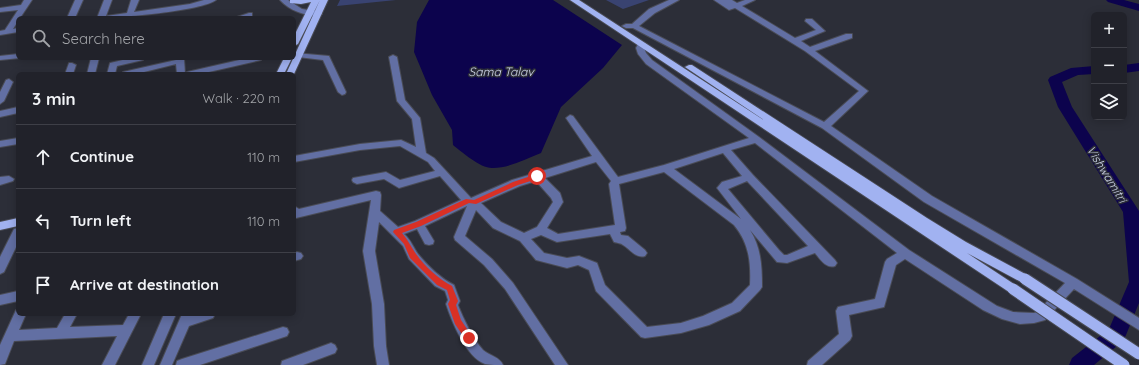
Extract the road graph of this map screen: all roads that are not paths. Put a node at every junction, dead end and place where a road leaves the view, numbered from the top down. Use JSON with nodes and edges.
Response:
{"nodes":[{"id":1,"x":79,"y":0,"type":"edge"},
{"id":2,"x":108,"y":0,"type":"edge"},
{"id":3,"x":134,"y":0,"type":"edge"},
{"id":4,"x":212,"y":0,"type":"edge"},
{"id":5,"x":284,"y":0,"type":"edge"},
{"id":6,"x":293,"y":0,"type":"edge"},
{"id":7,"x":313,"y":0,"type":"edge"},
{"id":8,"x":316,"y":0,"type":"edge"},
{"id":9,"x":324,"y":0,"type":"edge"},
{"id":10,"x":574,"y":0,"type":"edge"},
{"id":11,"x":585,"y":0,"type":"edge"},
{"id":12,"x":675,"y":0,"type":"edge"},
{"id":13,"x":718,"y":0,"type":"edge"},
{"id":14,"x":727,"y":0,"type":"edge"},
{"id":15,"x":751,"y":0,"type":"edge"},
{"id":16,"x":26,"y":3,"type":"edge"},
{"id":17,"x":737,"y":6,"type":"junction"},
{"id":18,"x":0,"y":10,"type":"edge"},
{"id":19,"x":310,"y":12,"type":"junction"},
{"id":20,"x":319,"y":12,"type":"junction"},
{"id":21,"x":249,"y":15,"type":"dead end"},
{"id":22,"x":18,"y":16,"type":"edge"},
{"id":23,"x":72,"y":16,"type":"edge"},
{"id":24,"x":104,"y":16,"type":"edge"},
{"id":25,"x":127,"y":16,"type":"edge"},
{"id":26,"x":245,"y":16,"type":"edge"},
{"id":27,"x":16,"y":19,"type":"edge"},
{"id":28,"x":809,"y":21,"type":"dead end"},
{"id":29,"x":630,"y":26,"type":"junction"},
{"id":30,"x":16,"y":30,"type":"edge"},
{"id":31,"x":8,"y":31,"type":"junction"},
{"id":32,"x":0,"y":33,"type":"edge"},
{"id":33,"x":849,"y":36,"type":"dead end"},
{"id":34,"x":795,"y":41,"type":"junction"},
{"id":35,"x":642,"y":44,"type":"junction"},
{"id":36,"x":297,"y":49,"type":"edge"},
{"id":37,"x":812,"y":52,"type":"junction"},
{"id":38,"x":16,"y":56,"type":"edge"},
{"id":39,"x":393,"y":57,"type":"dead end"},
{"id":40,"x":0,"y":58,"type":"edge"},
{"id":41,"x":94,"y":60,"type":"edge"},
{"id":42,"x":125,"y":60,"type":"edge"},
{"id":43,"x":180,"y":60,"type":"edge"},
{"id":44,"x":242,"y":60,"type":"edge"},
{"id":45,"x":287,"y":60,"type":"edge"},
{"id":46,"x":294,"y":60,"type":"edge"},
{"id":47,"x":225,"y":62,"type":"edge"},
{"id":48,"x":72,"y":65,"type":"dead end"},
{"id":49,"x":70,"y":72,"type":"edge"},
{"id":50,"x":91,"y":72,"type":"edge"},
{"id":51,"x":111,"y":72,"type":"edge"},
{"id":52,"x":134,"y":72,"type":"edge"},
{"id":53,"x":181,"y":72,"type":"edge"},
{"id":54,"x":199,"y":72,"type":"edge"},
{"id":55,"x":281,"y":72,"type":"edge"},
{"id":56,"x":291,"y":72,"type":"edge"},
{"id":57,"x":9,"y":82,"type":"dead end"},
{"id":58,"x":342,"y":92,"type":"dead end"},
{"id":59,"x":0,"y":101,"type":"edge"},
{"id":60,"x":16,"y":110,"type":"edge"},
{"id":61,"x":0,"y":114,"type":"edge"},
{"id":62,"x":570,"y":118,"type":"dead end"},
{"id":63,"x":825,"y":126,"type":"junction"},
{"id":64,"x":756,"y":139,"type":"junction"},
{"id":65,"x":16,"y":141,"type":"edge"},
{"id":66,"x":0,"y":144,"type":"edge"},
{"id":67,"x":726,"y":150,"type":"junction"},
{"id":68,"x":422,"y":155,"type":"junction"},
{"id":69,"x":598,"y":158,"type":"junction"},
{"id":70,"x":296,"y":159,"type":"edge"},
{"id":71,"x":666,"y":168,"type":"junction"},
{"id":72,"x":442,"y":172,"type":"junction"},
{"id":73,"x":537,"y":176,"type":"junction"},
{"id":74,"x":749,"y":177,"type":"junction"},
{"id":75,"x":357,"y":180,"type":"dead end"},
{"id":76,"x":616,"y":180,"type":"junction"},
{"id":77,"x":471,"y":202,"type":"junction"},
{"id":78,"x":375,"y":212,"type":"junction"},
{"id":79,"x":296,"y":214,"type":"edge"},
{"id":80,"x":16,"y":222,"type":"edge"},
{"id":81,"x":418,"y":224,"type":"junction"},
{"id":82,"x":0,"y":226,"type":"edge"},
{"id":83,"x":613,"y":229,"type":"junction"},
{"id":84,"x":541,"y":230,"type":"junction"},
{"id":85,"x":397,"y":232,"type":"junction"},
{"id":86,"x":16,"y":236,"type":"edge"},
{"id":87,"x":524,"y":238,"type":"junction"},
{"id":88,"x":429,"y":240,"type":"dead end"},
{"id":89,"x":816,"y":248,"type":"junction"},
{"id":90,"x":641,"y":253,"type":"dead end"},
{"id":91,"x":905,"y":253,"type":"junction"},
{"id":92,"x":831,"y":263,"type":"dead end"},
{"id":93,"x":0,"y":269,"type":"edge"},
{"id":94,"x":1073,"y":282,"type":"junction"},
{"id":95,"x":16,"y":296,"type":"edge"},
{"id":96,"x":0,"y":300,"type":"edge"},
{"id":97,"x":19,"y":316,"type":"edge"},
{"id":98,"x":70,"y":316,"type":"edge"},
{"id":99,"x":134,"y":316,"type":"edge"},
{"id":100,"x":169,"y":316,"type":"edge"},
{"id":101,"x":197,"y":316,"type":"edge"},
{"id":102,"x":186,"y":318,"type":"edge"},
{"id":103,"x":1139,"y":325,"type":"edge"},
{"id":104,"x":127,"y":330,"type":"junction"},
{"id":105,"x":283,"y":332,"type":"dead end"},
{"id":106,"x":60,"y":334,"type":"junction"},
{"id":107,"x":11,"y":336,"type":"junction"},
{"id":108,"x":331,"y":349,"type":"dead end"},
{"id":109,"x":1139,"y":354,"type":"edge"},
{"id":110,"x":0,"y":360,"type":"edge"},
{"id":111,"x":108,"y":365,"type":"edge"},
{"id":112,"x":148,"y":365,"type":"edge"},
{"id":113,"x":166,"y":365,"type":"edge"},
{"id":114,"x":182,"y":365,"type":"edge"},
{"id":115,"x":287,"y":365,"type":"edge"},
{"id":116,"x":383,"y":365,"type":"edge"},
{"id":117,"x":497,"y":365,"type":"edge"},
{"id":118,"x":562,"y":365,"type":"edge"},
{"id":119,"x":813,"y":365,"type":"edge"},
{"id":120,"x":1124,"y":365,"type":"edge"}],
"edges":[{"from":1,"to":23,"type":"street"},
{"from":2,"to":24,"type":"street"},
{"from":3,"to":25,"type":"street"},
{"from":4,"to":25,"type":"street"},
{"from":5,"to":19,"type":"street"},
{"from":6,"to":7,"type":"main road"},
{"from":6,"to":19,"type":"street"},
{"from":8,"to":19,"type":"main road"},
{"from":9,"to":20,"type":"main road"},
{"from":10,"to":35,"type":"main road"},
{"from":11,"to":29,"type":"main road"},
{"from":12,"to":29,"type":"street"},
{"from":13,"to":37,"type":"street"},
{"from":14,"to":17,"type":"street"},
{"from":15,"to":17,"type":"street"},
{"from":16,"to":18,"type":"street"},
{"from":16,"to":22,"type":"street"},
{"from":17,"to":34,"type":"street"},
{"from":19,"to":20,"type":"street"},
{"from":19,"to":36,"type":"main road"},
{"from":20,"to":36,"type":"main road"},
{"from":21,"to":26,"type":"street"},
{"from":27,"to":31,"type":"street"},
{"from":28,"to":34,"type":"street"},
{"from":29,"to":63,"type":"street"},
{"from":29,"to":109,"type":"main road","bridge":true},
{"from":30,"to":31,"type":"street"},
{"from":31,"to":32,"type":"street"},
{"from":33,"to":37,"type":"street"},
{"from":34,"to":37,"type":"street"},
{"from":35,"to":64,"type":"street"},
{"from":35,"to":120,"type":"main road","bridge":true},
{"from":36,"to":58,"type":"street"},
{"from":37,"to":63,"type":"street"},
{"from":38,"to":40,"type":"street"},
{"from":39,"to":68,"type":"street"},
{"from":41,"to":50,"type":"street"},
{"from":42,"to":51,"type":"street"},
{"from":43,"to":52,"type":"street"},
{"from":43,"to":53,"type":"street"},
{"from":44,"to":47,"type":"street"},
{"from":45,"to":55,"type":"main road"},
{"from":46,"to":56,"type":"main road"},
{"from":47,"to":54,"type":"street"},
{"from":48,"to":49,"type":"street"},
{"from":57,"to":59,"type":"street"},
{"from":60,"to":61,"type":"street"},
{"from":62,"to":69,"type":"street"},
{"from":63,"to":94,"type":"street"},
{"from":64,"to":67,"type":"street"},
{"from":64,"to":91,"type":"street"},
{"from":65,"to":66,"type":"street"},
{"from":67,"to":71,"type":"street"},
{"from":67,"to":74,"type":"street"},
{"from":68,"to":70,"type":"street"},
{"from":68,"to":72,"type":"street"},
{"from":69,"to":73,"type":"street"},
{"from":69,"to":76,"type":"street"},
{"from":71,"to":76,"type":"street"},
{"from":71,"to":87,"type":"street"},
{"from":72,"to":75,"type":"street"},
{"from":72,"to":77,"type":"street"},
{"from":73,"to":77,"type":"street"},
{"from":73,"to":84,"type":"street"},
{"from":74,"to":89,"type":"street"},
{"from":74,"to":89,"type":"street"},
{"from":76,"to":83,"type":"street"},
{"from":77,"to":81,"type":"street"},
{"from":77,"to":87,"type":"street"},
{"from":77,"to":118,"type":"street"},
{"from":78,"to":79,"type":"street"},
{"from":78,"to":85,"type":"street"},
{"from":78,"to":116,"type":"street"},
{"from":80,"to":82,"type":"main road"},
{"from":81,"to":85,"type":"street"},
{"from":81,"to":88,"type":"street"},
{"from":83,"to":84,"type":"street"},
{"from":83,"to":90,"type":"street"},
{"from":84,"to":87,"type":"street"},
{"from":85,"to":117,"type":"street"},
{"from":86,"to":93,"type":"street"},
{"from":89,"to":92,"type":"street"},
{"from":91,"to":94,"type":"street"},
{"from":91,"to":119,"type":"street"},
{"from":94,"to":103,"type":"street"},
{"from":95,"to":96,"type":"street"},
{"from":97,"to":107,"type":"street"},
{"from":98,"to":106,"type":"street"},
{"from":99,"to":104,"type":"street"},
{"from":100,"to":112,"type":"street"},
{"from":101,"to":102,"type":"street"},
{"from":102,"to":113,"type":"street"},
{"from":104,"to":106,"type":"street"},
{"from":104,"to":111,"type":"street"},
{"from":105,"to":114,"type":"street"},
{"from":106,"to":107,"type":"street"},
{"from":107,"to":110,"type":"street"},
{"from":108,"to":115,"type":"street"}]}
